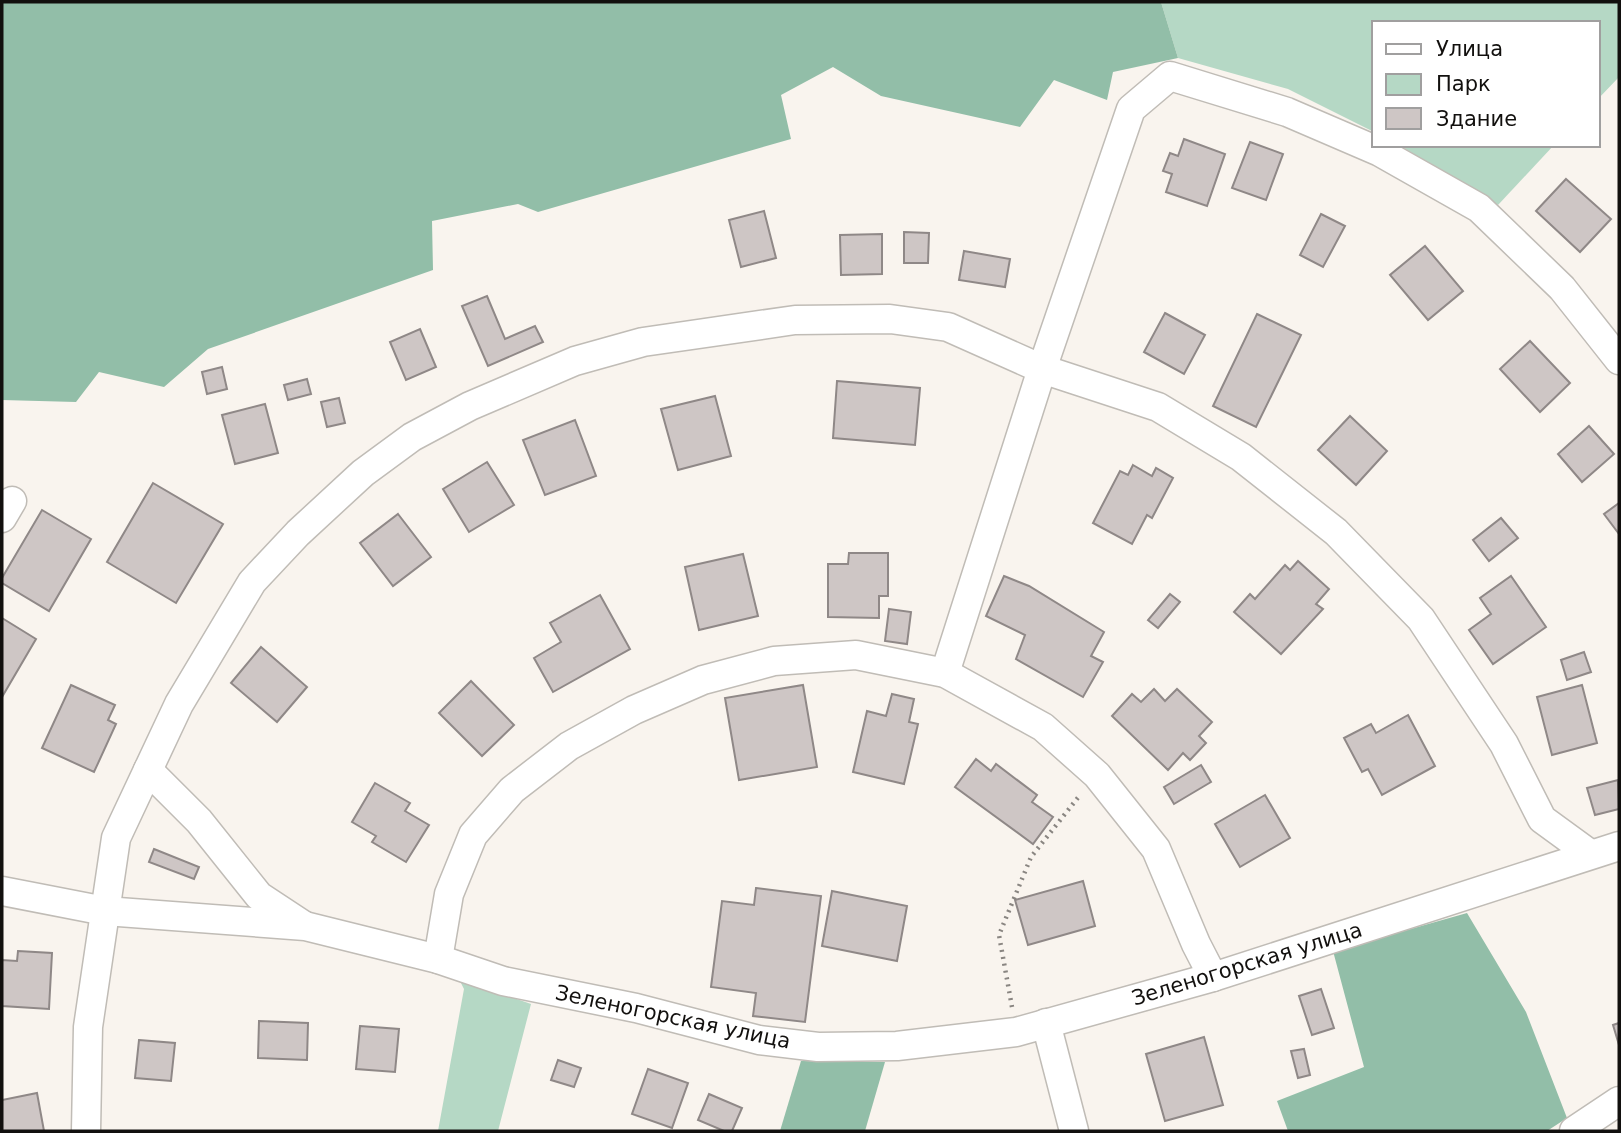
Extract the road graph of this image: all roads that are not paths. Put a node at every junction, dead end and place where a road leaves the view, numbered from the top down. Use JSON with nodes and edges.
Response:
{"nodes":[{"id":1,"x":1619,"y":360,"type":"edge"},
{"id":2,"x":1042,"y":369,"type":"junction"},
{"id":3,"x":945,"y":673,"type":"junction"},
{"id":4,"x":148,"y":770,"type":"junction"},
{"id":5,"x":1619,"y":845,"type":"edge"},
{"id":6,"x":1590,"y":854,"type":"junction"},
{"id":7,"x":2,"y":891,"type":"edge"},
{"id":8,"x":105,"y":911,"type":"junction"},
{"id":9,"x":306,"y":926,"type":"junction"},
{"id":10,"x":438,"y":959,"type":"junction"},
{"id":11,"x":1213,"y":978,"type":"junction"},
{"id":12,"x":1046,"y":1023,"type":"junction"},
{"id":13,"x":1619,"y":1101,"type":"edge"},
{"id":14,"x":86,"y":1131,"type":"edge"},
{"id":15,"x":1074,"y":1131,"type":"edge"},
{"id":16,"x":1574,"y":1131,"type":"edge"}],
"edges":[{"from":1,"to":2,"type":"street"},
{"from":2,"to":3,"type":"street"},
{"from":2,"to":4,"type":"street"},
{"from":2,"to":6,"type":"street"},
{"from":3,"to":10,"type":"street"},
{"from":3,"to":11,"type":"street"},
{"from":4,"to":8,"type":"street"},
{"from":4,"to":9,"type":"street"},
{"from":5,"to":6,"type":"street","name":"Зеленогорская улица"},
{"from":6,"to":11,"type":"street","name":"Зеленогорская улица"},
{"from":7,"to":8,"type":"street","name":"Зеленогорская улица"},
{"from":8,"to":9,"type":"street","name":"Зеленогорская улица"},
{"from":8,"to":14,"type":"street"},
{"from":9,"to":10,"type":"street","name":"Зеленогорская улица"},
{"from":10,"to":12,"type":"street","name":"Зеленогорская улица"},
{"from":11,"to":12,"type":"street","name":"Зеленогорская улица"},
{"from":12,"to":15,"type":"street"},
{"from":13,"to":16,"type":"street"}]}
